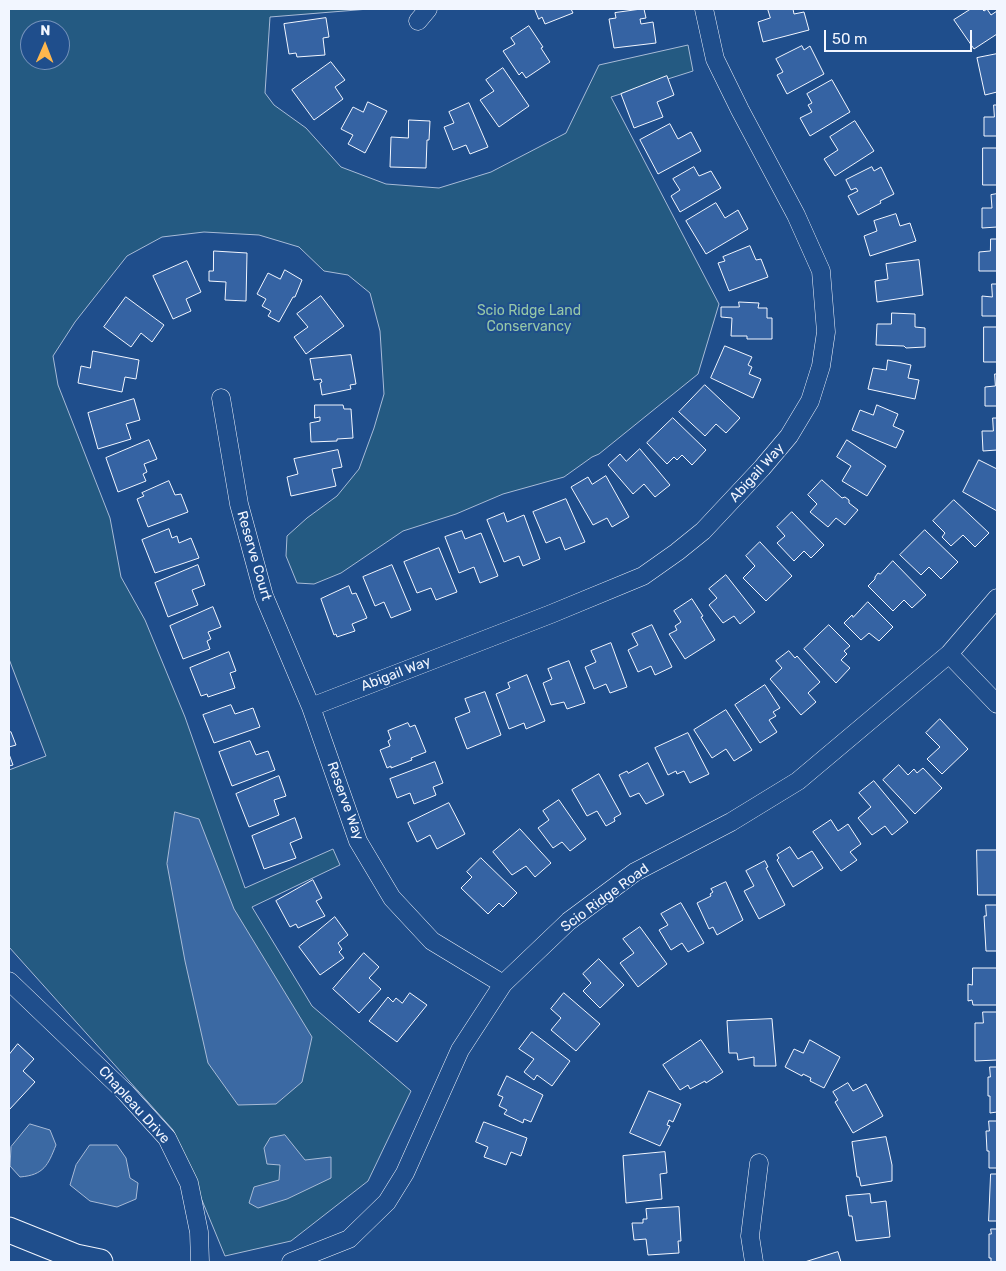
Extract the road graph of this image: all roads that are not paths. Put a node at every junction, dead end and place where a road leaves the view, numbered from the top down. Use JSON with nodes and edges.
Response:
{"nodes":[{"id":1,"x":704,"y":9,"type":"edge"},
{"id":2,"x":221,"y":398,"type":"dead end"},
{"id":3,"x":997,"y":598,"type":"edge"},
{"id":4,"x":949,"y":654,"type":"junction"},
{"id":5,"x":997,"y":704,"type":"edge"},
{"id":6,"x":312,"y":707,"type":"junction"},
{"id":7,"x":9,"y":980,"type":"edge"},
{"id":8,"x":503,"y":984,"type":"junction"},
{"id":9,"x":759,"y":1164,"type":"dead end"},
{"id":10,"x":9,"y":1230,"type":"edge"},
{"id":11,"x":100,"y":1262,"type":"edge"},
{"id":12,"x":200,"y":1262,"type":"edge"},
{"id":13,"x":291,"y":1262,"type":"edge"},
{"id":14,"x":754,"y":1262,"type":"edge"}],
"edges":[{"from":1,"to":6,"type":"street","name":"Abigail Way"},
{"from":2,"to":6,"type":"street","name":"Reserve Court"},
{"from":3,"to":4,"type":"street","name":"Scio Ridge Road"},
{"from":4,"to":5,"type":"street"},
{"from":4,"to":8,"type":"street","name":"Scio Ridge Road"},
{"from":6,"to":8,"type":"street","name":"Reserve Way"},
{"from":7,"to":12,"type":"street","name":"Chapleau Drive"},
{"from":8,"to":13,"type":"street","name":"Scio Ridge Road"},
{"from":9,"to":14,"type":"street"},
{"from":10,"to":11,"type":"street"}]}
